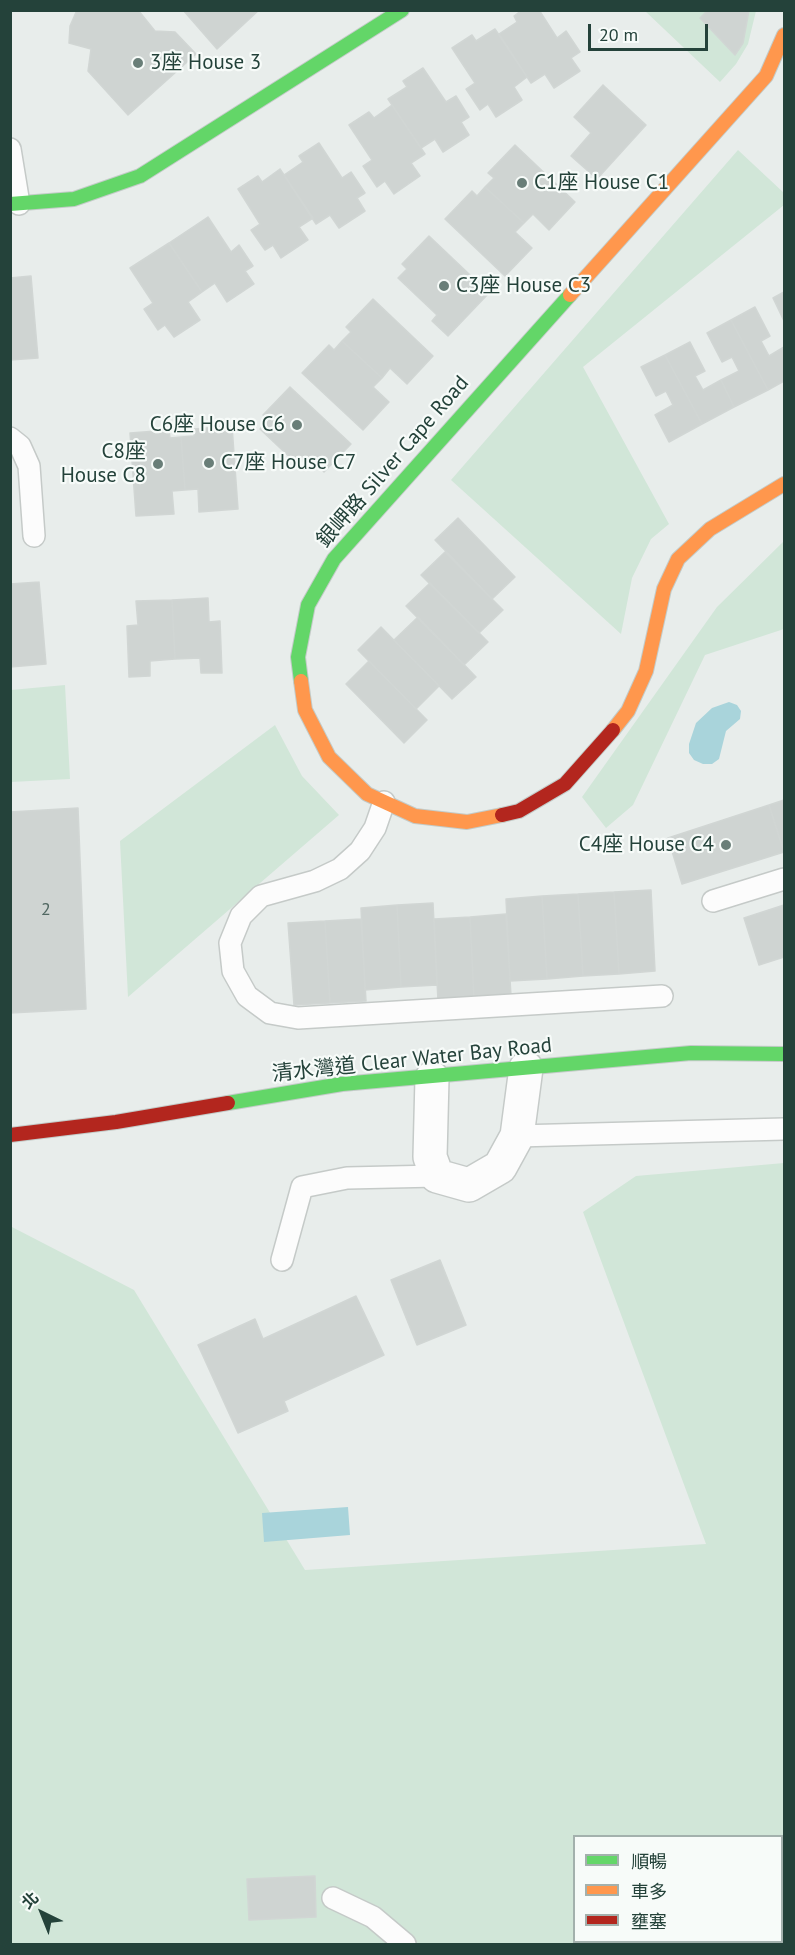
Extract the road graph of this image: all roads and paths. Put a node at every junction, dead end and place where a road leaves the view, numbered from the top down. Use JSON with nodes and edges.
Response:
{"nodes":[{"id":1,"x":402,"y":10,"type":"edge"},
{"id":2,"x":784,"y":35,"type":"edge"},
{"id":3,"x":10,"y":149,"type":"edge"},
{"id":4,"x":15,"y":204,"type":"edge"},
{"id":5,"x":10,"y":438,"type":"edge"},
{"id":6,"x":784,"y":483,"type":"edge"},
{"id":7,"x":34,"y":536,"type":"dead end"},
{"id":8,"x":384,"y":802,"type":"junction"},
{"id":9,"x":784,"y":879,"type":"edge"},
{"id":10,"x":713,"y":901,"type":"dead end"},
{"id":11,"x":662,"y":996,"type":"dead end"},
{"id":12,"x":784,"y":1054,"type":"edge"},
{"id":13,"x":526,"y":1068,"type":"junction"},
{"id":14,"x":432,"y":1078,"type":"junction"},
{"id":15,"x":784,"y":1128,"type":"edge"},
{"id":16,"x":10,"y":1135,"type":"edge"},
{"id":17,"x":517,"y":1136,"type":"junction"},
{"id":18,"x":437,"y":1176,"type":"junction"},
{"id":19,"x":282,"y":1260,"type":"dead end"},
{"id":20,"x":333,"y":1898,"type":"dead end"},
{"id":21,"x":405,"y":1944,"type":"edge"}],
"edges":[{"from":1,"to":4,"type":"street"},
{"from":2,"to":8,"type":"street","name":"銀岬路 Silver Cape Road"},
{"from":3,"to":4,"type":"lane"},
{"from":5,"to":7,"type":"lane"},
{"from":6,"to":8,"type":"street","name":"銀岬路 Silver Cape Road"},
{"from":8,"to":11,"type":"lane"},
{"from":9,"to":10,"type":"lane"},
{"from":12,"to":13,"type":"street","name":"清水灣道 Clear Water Bay Road"},
{"from":13,"to":14,"type":"street","name":"清水灣道 Clear Water Bay Road"},
{"from":13,"to":17,"type":"street"},
{"from":14,"to":16,"type":"street","name":"清水灣道 Clear Water Bay Road"},
{"from":14,"to":18,"type":"street"},
{"from":15,"to":17,"type":"lane"},
{"from":17,"to":18,"type":"street"},
{"from":18,"to":19,"type":"lane"},
{"from":20,"to":21,"type":"lane"}]}
